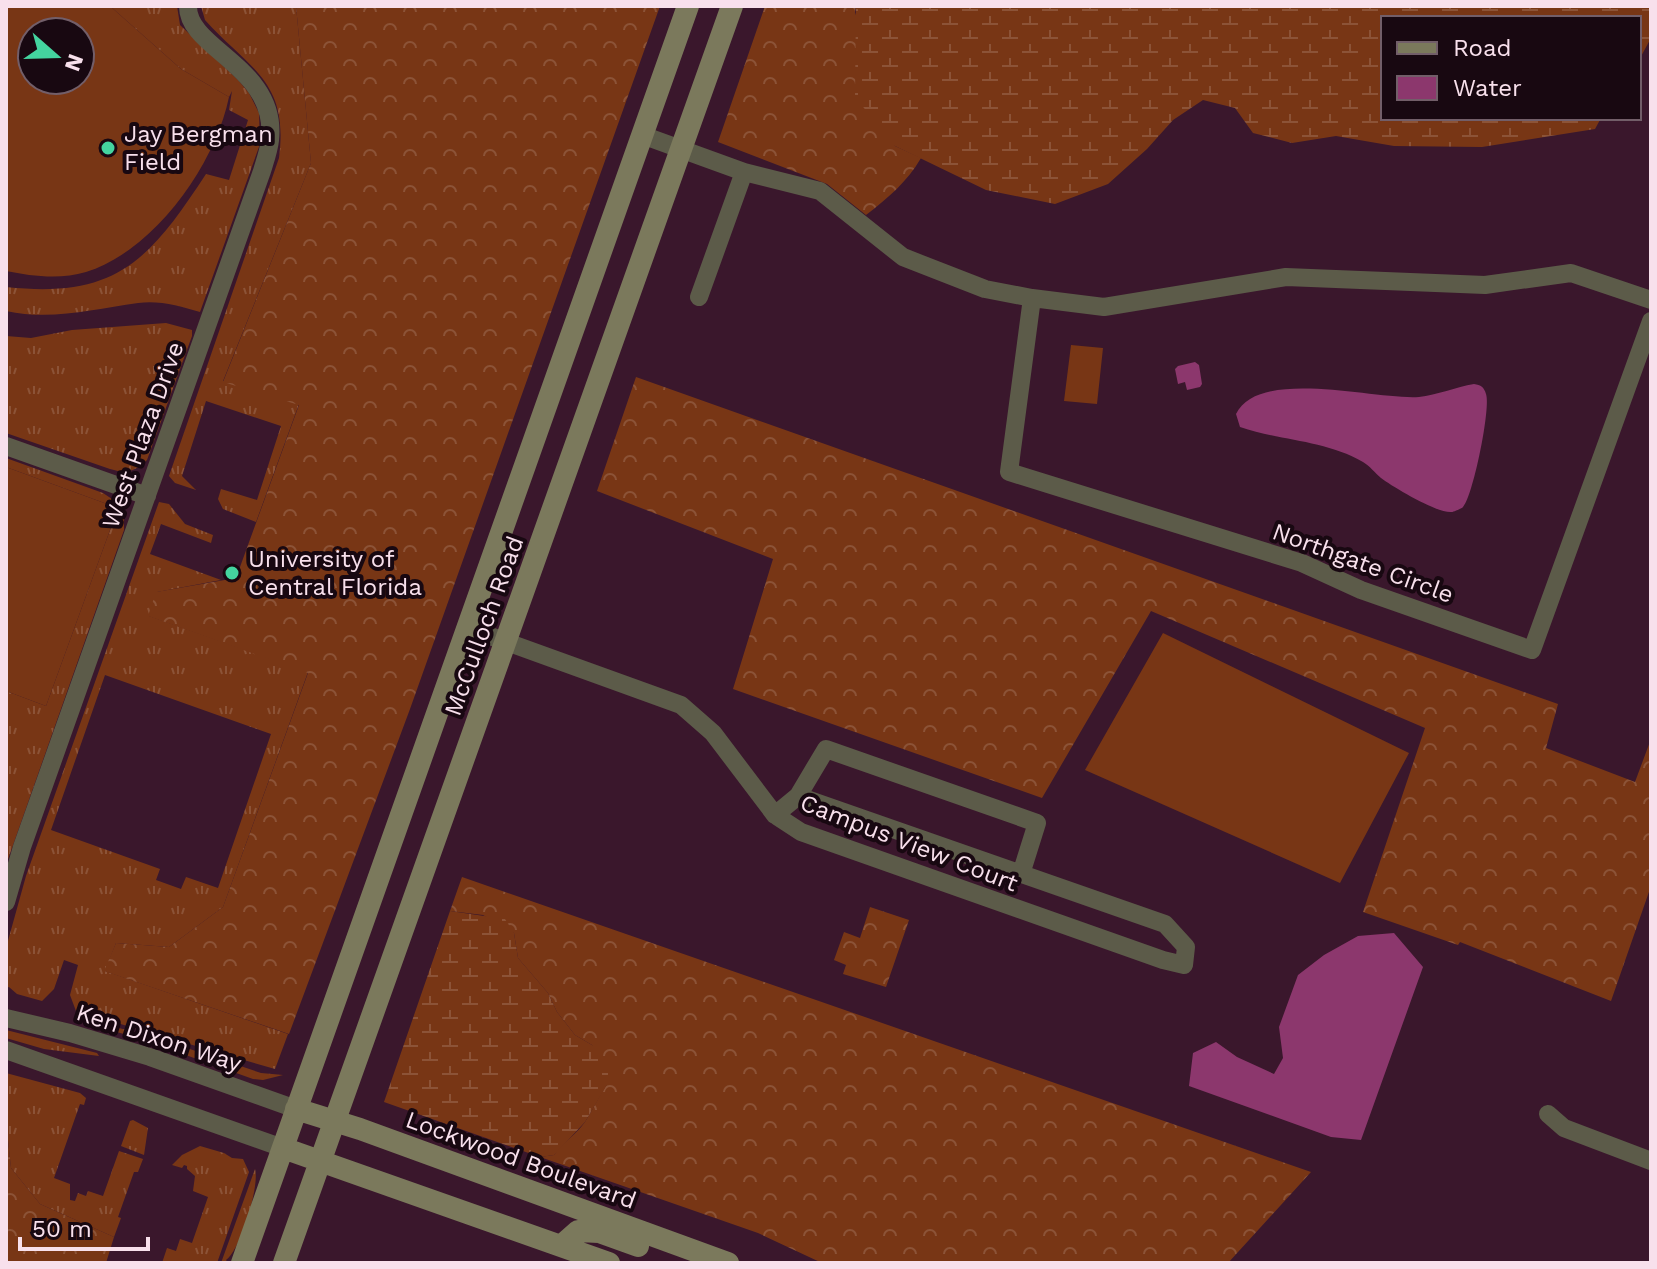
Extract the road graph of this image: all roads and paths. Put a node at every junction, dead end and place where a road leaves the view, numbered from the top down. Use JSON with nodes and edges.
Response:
{"nodes":[{"id":1,"x":188,"y":6,"type":"edge"},
{"id":2,"x":688,"y":6,"type":"edge"},
{"id":3,"x":732,"y":6,"type":"edge"},
{"id":4,"x":642,"y":135,"type":"junction"},
{"id":5,"x":681,"y":149,"type":"junction"},
{"id":6,"x":744,"y":172,"type":"junction"},
{"id":7,"x":699,"y":297,"type":"dead end"},
{"id":8,"x":1032,"y":298,"type":"junction"},
{"id":9,"x":1651,"y":300,"type":"edge"},
{"id":10,"x":1651,"y":321,"type":"edge"},
{"id":11,"x":6,"y":446,"type":"edge"},
{"id":12,"x":147,"y":496,"type":"junction"},
{"id":13,"x":468,"y":628,"type":"junction"},
{"id":14,"x":506,"y":641,"type":"junction"},
{"id":15,"x":798,"y":796,"type":"junction"},
{"id":16,"x":775,"y":815,"type":"junction"},
{"id":17,"x":1021,"y":874,"type":"junction"},
{"id":18,"x":6,"y":902,"type":"edge"},
{"id":19,"x":6,"y":1018,"type":"edge"},
{"id":20,"x":6,"y":1050,"type":"edge"},
{"id":21,"x":296,"y":1109,"type":"junction"},
{"id":22,"x":1548,"y":1114,"type":"dead end"},
{"id":23,"x":336,"y":1123,"type":"junction"},
{"id":24,"x":283,"y":1148,"type":"junction"},
{"id":25,"x":1651,"y":1161,"type":"edge"},
{"id":26,"x":322,"y":1162,"type":"junction"},
{"id":27,"x":561,"y":1246,"type":"junction"},
{"id":28,"x":720,"y":1260,"type":"edge"},
{"id":29,"x":607,"y":1262,"type":"edge"},
{"id":30,"x":242,"y":1263,"type":"edge"},
{"id":31,"x":284,"y":1263,"type":"edge"},
{"id":32,"x":646,"y":1263,"type":"edge"}],
"edges":[{"from":1,"to":12,"type":"street","name":"West Plaza Drive"},
{"from":2,"to":4,"type":"main road","name":"McCulloch Road"},
{"from":3,"to":5,"type":"main road","name":"McCulloch Road"},
{"from":4,"to":5,"type":"street"},
{"from":4,"to":13,"type":"main road","name":"McCulloch Road"},
{"from":5,"to":6,"type":"street"},
{"from":5,"to":14,"type":"main road","name":"McCulloch Road"},
{"from":6,"to":7,"type":"street"},
{"from":6,"to":8,"type":"street"},
{"from":8,"to":9,"type":"street"},
{"from":8,"to":10,"type":"street","name":"Northgate Circle"},
{"from":11,"to":12,"type":"street"},
{"from":12,"to":18,"type":"street","name":"West Plaza Drive"},
{"from":13,"to":14,"type":"street","name":"Campus View Court"},
{"from":13,"to":21,"type":"main road","name":"McCulloch Road"},
{"from":14,"to":16,"type":"street","name":"Campus View Court"},
{"from":14,"to":23,"type":"main road","name":"McCulloch Road"},
{"from":15,"to":16,"type":"street"},
{"from":15,"to":17,"type":"street"},
{"from":15,"to":17,"type":"street"},
{"from":16,"to":17,"type":"street","name":"Campus View Court"},
{"from":19,"to":21,"type":"street","name":"Ken Dixon Way"},
{"from":20,"to":24,"type":"street"},
{"from":21,"to":23,"type":"main road","name":"Lockwood Boulevard"},
{"from":21,"to":24,"type":"main road","name":"McCulloch Road"},
{"from":22,"to":25,"type":"street"},
{"from":23,"to":26,"type":"main road","name":"McCulloch Road"},
{"from":23,"to":28,"type":"main road","name":"Lockwood Boulevard"},
{"from":24,"to":26,"type":"main road"},
{"from":24,"to":30,"type":"main road","name":"McCulloch Road"},
{"from":26,"to":27,"type":"main road"},
{"from":26,"to":31,"type":"main road","name":"McCulloch Road"},
{"from":27,"to":28,"type":"main road"},
{"from":27,"to":29,"type":"main road"},
{"from":29,"to":32,"type":"main road"}]}
